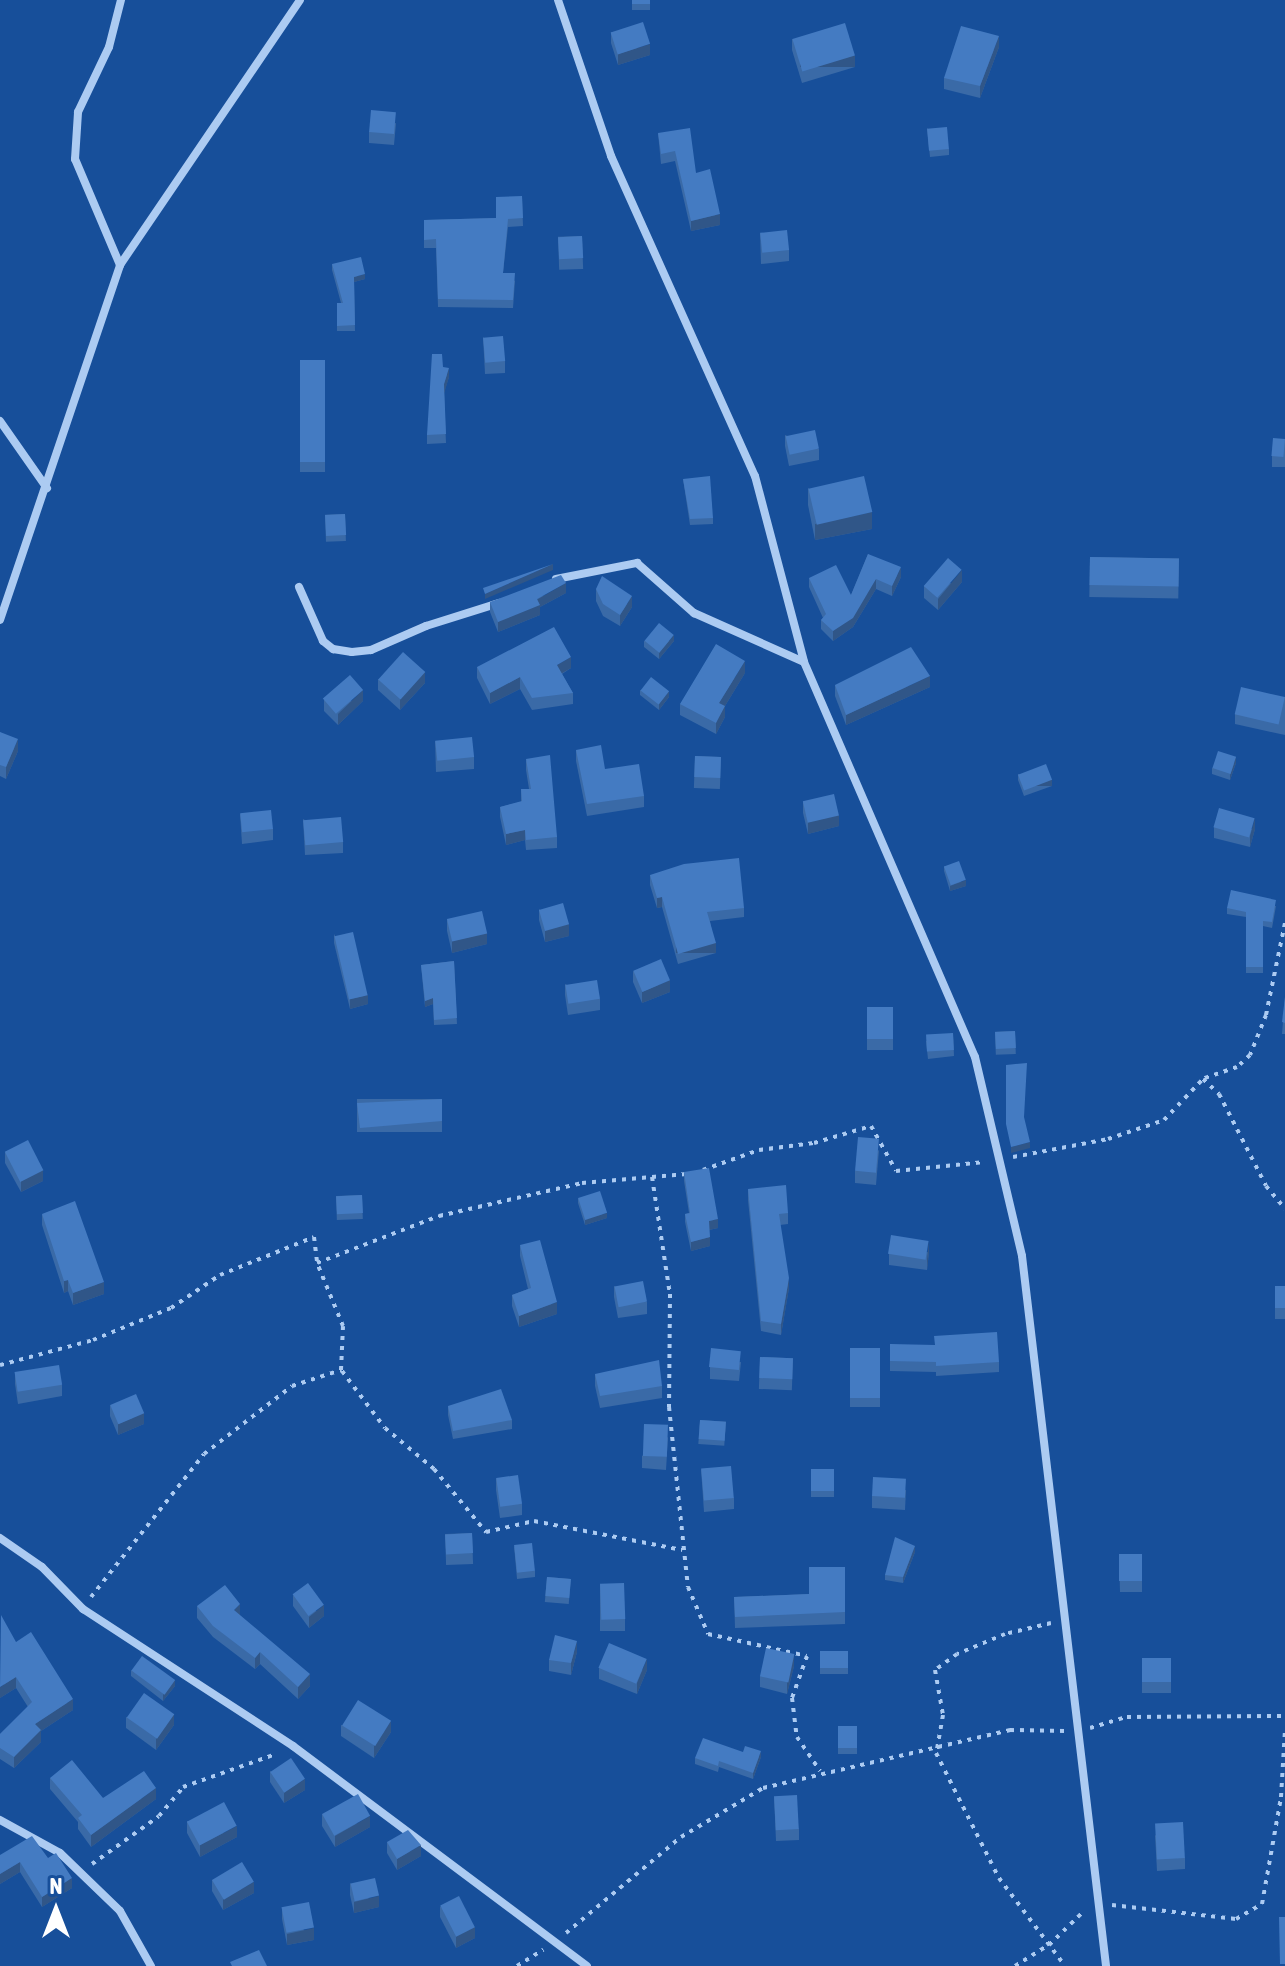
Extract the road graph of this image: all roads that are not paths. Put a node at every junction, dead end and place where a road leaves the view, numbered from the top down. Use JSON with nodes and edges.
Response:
{"nodes":[{"id":1,"x":121,"y":0,"type":"edge"},
{"id":2,"x":300,"y":0,"type":"edge"},
{"id":3,"x":558,"y":0,"type":"edge"},
{"id":4,"x":120,"y":265,"type":"junction"},
{"id":5,"x":0,"y":421,"type":"edge"},
{"id":6,"x":47,"y":488,"type":"junction"},
{"id":7,"x":543,"y":583,"type":"edge"},
{"id":8,"x":299,"y":587,"type":"dead end"},
{"id":9,"x":510,"y":599,"type":"edge"},
{"id":10,"x":0,"y":620,"type":"edge"},
{"id":11,"x":804,"y":662,"type":"junction"},
{"id":12,"x":0,"y":1538,"type":"edge"},
{"id":13,"x":0,"y":1820,"type":"edge"},
{"id":14,"x":151,"y":1966,"type":"edge"},
{"id":15,"x":587,"y":1966,"type":"edge"},
{"id":16,"x":1106,"y":1966,"type":"edge"}],
"edges":[{"from":1,"to":4,"type":"street"},
{"from":2,"to":4,"type":"street"},
{"from":3,"to":11,"type":"street"},
{"from":4,"to":6,"type":"street"},
{"from":5,"to":6,"type":"street"},
{"from":6,"to":10,"type":"street"},
{"from":7,"to":11,"type":"street"},
{"from":8,"to":9,"type":"street"},
{"from":11,"to":16,"type":"street"},
{"from":12,"to":15,"type":"street"},
{"from":13,"to":14,"type":"street"}]}
